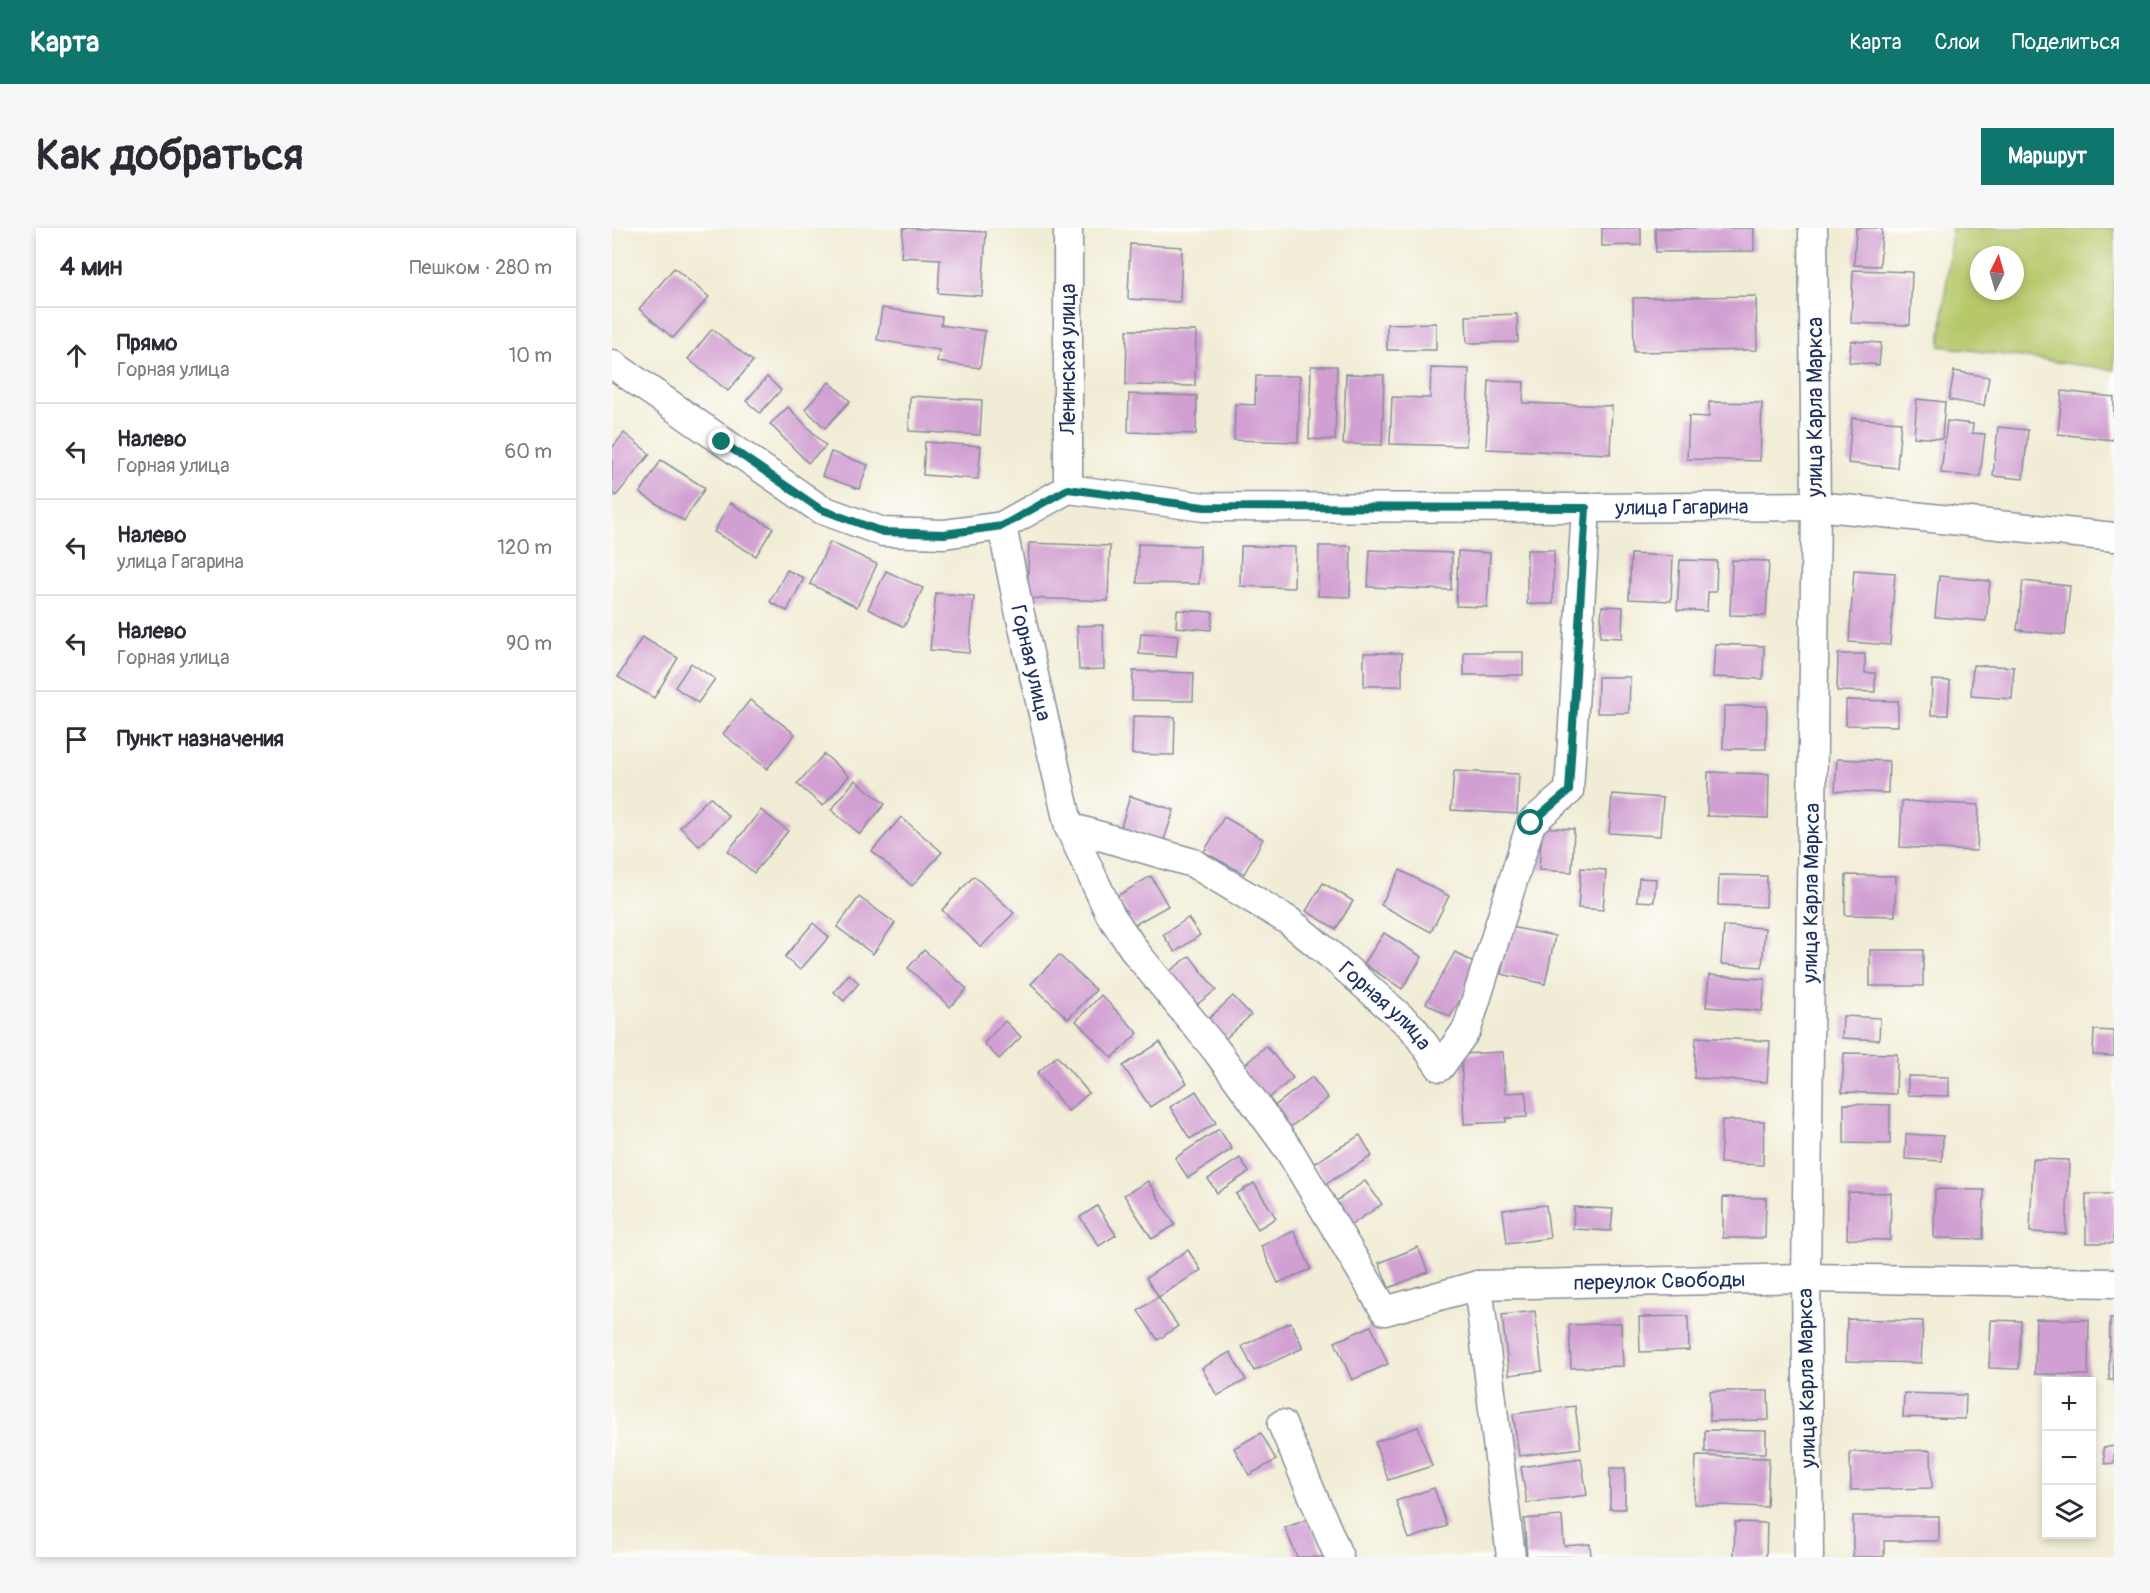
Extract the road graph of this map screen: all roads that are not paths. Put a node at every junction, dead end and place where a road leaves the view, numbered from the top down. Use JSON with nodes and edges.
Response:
{"nodes":[{"id":1,"x":1068,"y":228,"type":"edge"},
{"id":2,"x":1814,"y":228,"type":"edge"},
{"id":3,"x":612,"y":364,"type":"edge"},
{"id":4,"x":1068,"y":489,"type":"junction"},
{"id":5,"x":1816,"y":506,"type":"junction"},
{"id":6,"x":1586,"y":508,"type":"junction"},
{"id":7,"x":1002,"y":526,"type":"junction"},
{"id":8,"x":2114,"y":537,"type":"edge"},
{"id":9,"x":1069,"y":827,"type":"junction"},
{"id":10,"x":1806,"y":1278,"type":"junction"},
{"id":11,"x":2114,"y":1283,"type":"edge"},
{"id":12,"x":1478,"y":1285,"type":"junction"},
{"id":13,"x":1281,"y":1424,"type":"dead end"},
{"id":14,"x":1339,"y":1557,"type":"edge"},
{"id":15,"x":1511,"y":1557,"type":"edge"},
{"id":16,"x":1809,"y":1557,"type":"edge"}],
"edges":[{"from":1,"to":4,"type":"street","name":"Ленинская улица"},
{"from":2,"to":5,"type":"street","name":"улица Карла Маркса"},
{"from":3,"to":7,"type":"street"},
{"from":4,"to":6,"type":"street","name":"улица Гагарина"},
{"from":4,"to":7,"type":"street"},
{"from":5,"to":6,"type":"street","name":"улица Гагарина"},
{"from":5,"to":8,"type":"street","name":"улица Гагарина"},
{"from":5,"to":10,"type":"street","name":"улица Карла Маркса"},
{"from":6,"to":9,"type":"street","name":"Горная улица"},
{"from":7,"to":9,"type":"street","name":"Горная улица"},
{"from":9,"to":12,"type":"street","name":"переулок Свободы"},
{"from":10,"to":11,"type":"street","name":"переулок Свободы"},
{"from":10,"to":12,"type":"street","name":"переулок Свободы"},
{"from":10,"to":16,"type":"street","name":"улица Карла Маркса"},
{"from":12,"to":15,"type":"street"},
{"from":13,"to":14,"type":"street"}]}
